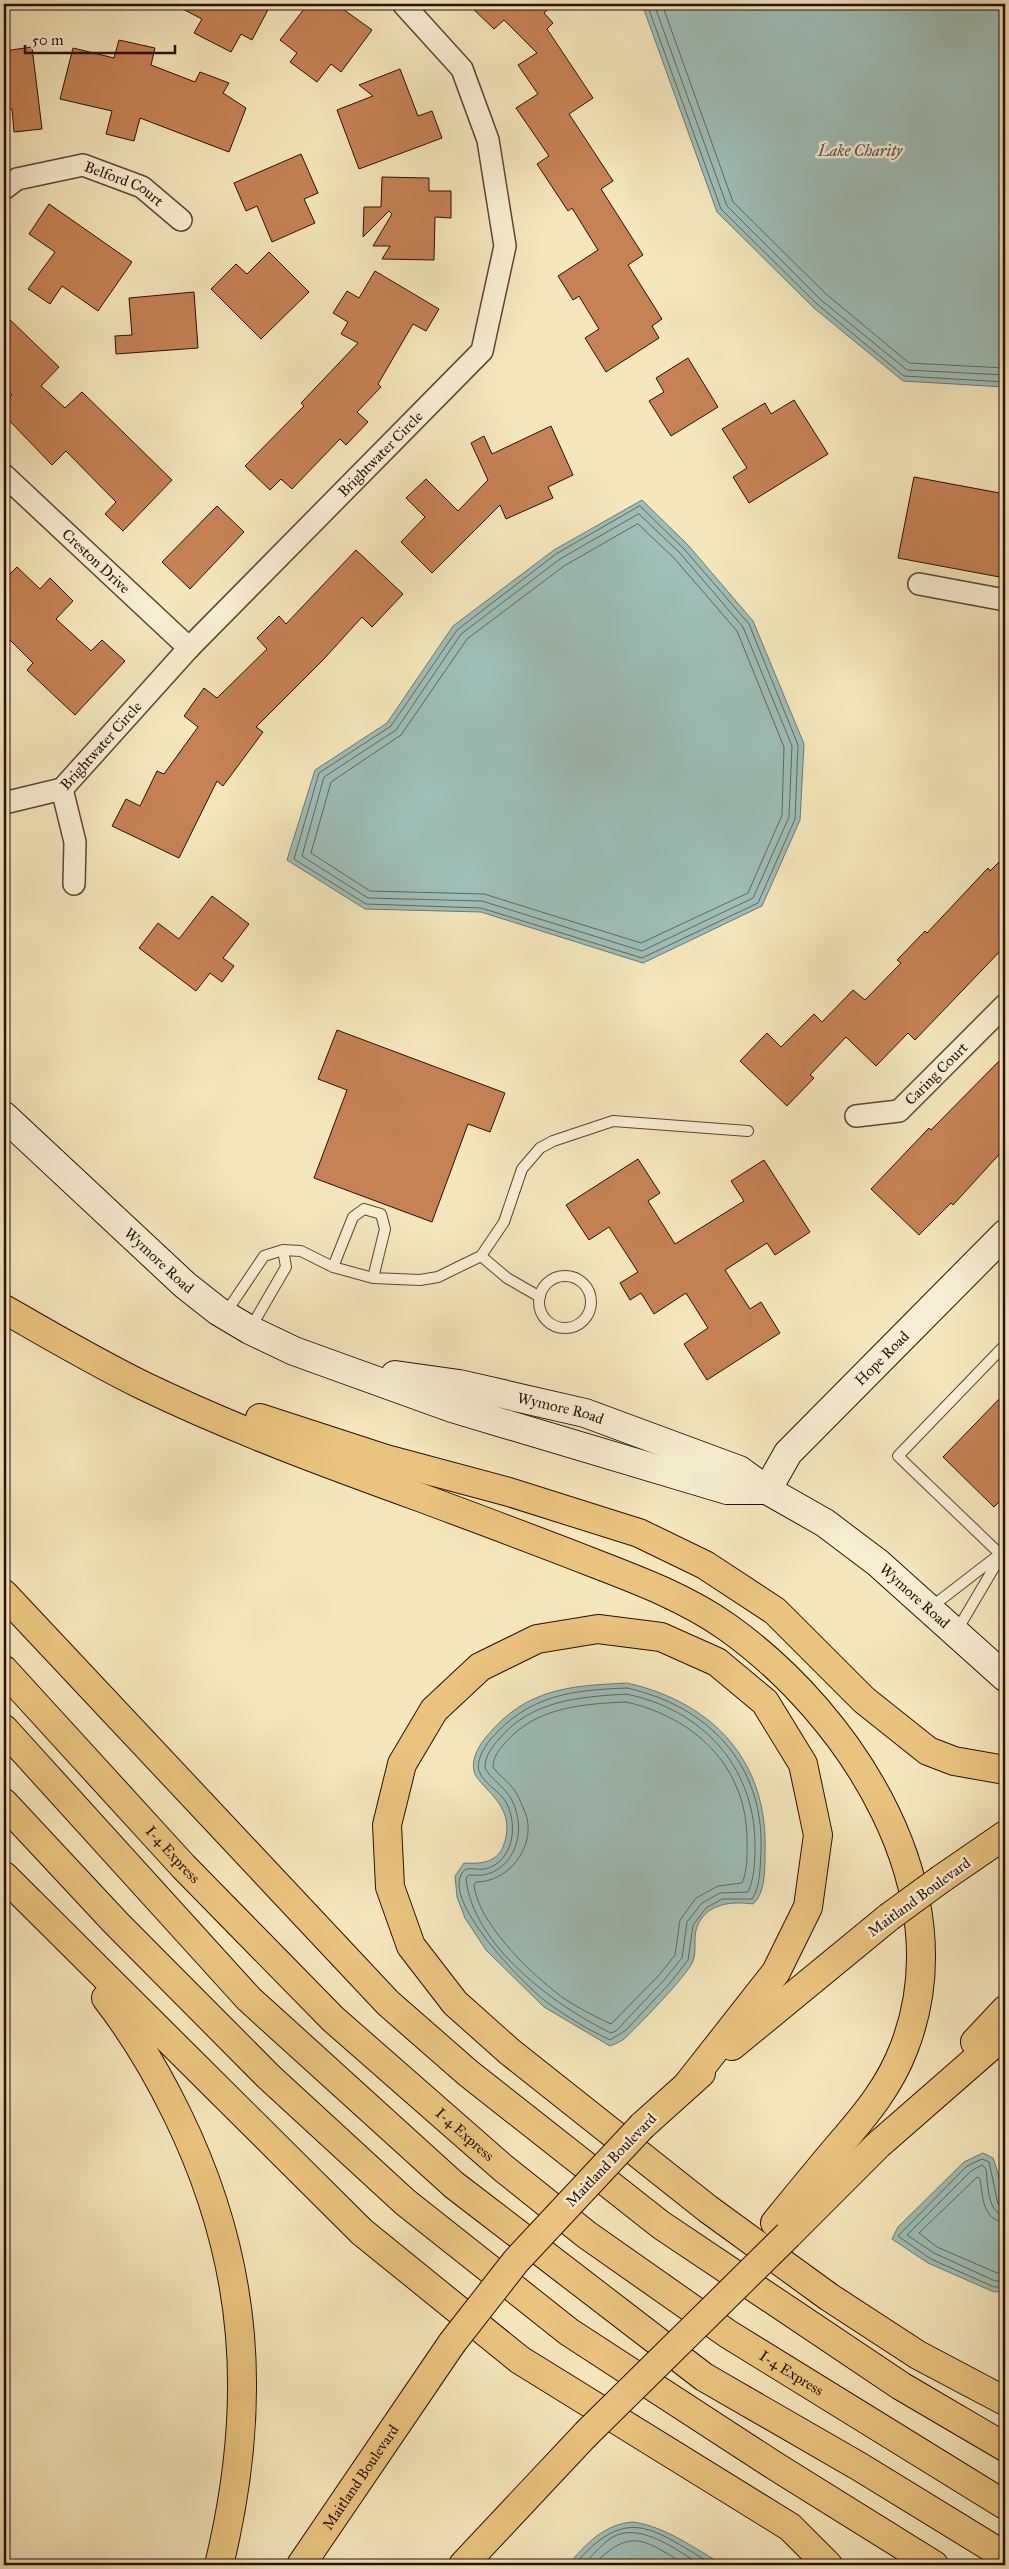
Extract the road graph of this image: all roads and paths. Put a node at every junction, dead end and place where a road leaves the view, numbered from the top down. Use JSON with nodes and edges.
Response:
{"nodes":[{"id":1,"x":403,"y":4,"type":"edge"},
{"id":2,"x":4,"y":189,"type":"edge"},
{"id":3,"x":181,"y":220,"type":"dead end"},
{"id":4,"x":4,"y":475,"type":"edge"},
{"id":5,"x":919,"y":584,"type":"dead end"},
{"id":6,"x":1005,"y":600,"type":"edge"},
{"id":7,"x":189,"y":648,"type":"junction"},
{"id":8,"x":62,"y":789,"type":"junction"},
{"id":9,"x":4,"y":803,"type":"edge"},
{"id":10,"x":74,"y":884,"type":"dead end"},
{"id":11,"x":1005,"y":1005,"type":"edge"},
{"id":12,"x":4,"y":1116,"type":"edge"},
{"id":13,"x":856,"y":1116,"type":"dead end"},
{"id":14,"x":748,"y":1131,"type":"dead end"},
{"id":15,"x":1005,"y":1234,"type":"edge"},
{"id":16,"x":283,"y":1250,"type":"junction"},
{"id":17,"x":481,"y":1256,"type":"junction"},
{"id":18,"x":333,"y":1267,"type":"junction"},
{"id":19,"x":373,"y":1278,"type":"junction"},
{"id":20,"x":540,"y":1297,"type":"junction"},
{"id":21,"x":4,"y":1309,"type":"edge"},
{"id":22,"x":224,"y":1315,"type":"junction"},
{"id":23,"x":250,"y":1330,"type":"junction"},
{"id":24,"x":1005,"y":1345,"type":"edge"},
{"id":25,"x":68,"y":1346,"type":"junction"},
{"id":26,"x":768,"y":1490,"type":"junction"},
{"id":27,"x":1004,"y":1554,"type":"edge"},
{"id":28,"x":4,"y":1594,"type":"edge"},
{"id":29,"x":929,"y":1608,"type":"junction"},
{"id":30,"x":956,"y":1632,"type":"junction"},
{"id":31,"x":4,"y":1670,"type":"edge"},
{"id":32,"x":1005,"y":1677,"type":"edge"},
{"id":33,"x":4,"y":1729,"type":"edge"},
{"id":34,"x":1005,"y":1770,"type":"edge"},
{"id":35,"x":4,"y":1803,"type":"edge"},
{"id":36,"x":1005,"y":1835,"type":"edge"},
{"id":37,"x":4,"y":1876,"type":"edge"},
{"id":38,"x":33,"y":1907,"type":"junction"},
{"id":39,"x":1005,"y":2010,"type":"edge"},
{"id":40,"x":1005,"y":2034,"type":"edge"},
{"id":41,"x":688,"y":2084,"type":"junction"},
{"id":42,"x":878,"y":2145,"type":"junction"},
{"id":43,"x":782,"y":2229,"type":"junction"},
{"id":44,"x":1005,"y":2401,"type":"edge"},
{"id":45,"x":381,"y":2446,"type":"junction"},
{"id":46,"x":1005,"y":2446,"type":"edge"},
{"id":47,"x":526,"y":2499,"type":"junction"},
{"id":48,"x":1005,"y":2506,"type":"edge"},
{"id":49,"x":1005,"y":2556,"type":"edge"},
{"id":50,"x":219,"y":2565,"type":"edge"},
{"id":51,"x":301,"y":2565,"type":"edge"},
{"id":52,"x":319,"y":2565,"type":"edge"},
{"id":53,"x":463,"y":2565,"type":"edge"},
{"id":54,"x":482,"y":2565,"type":"edge"},
{"id":55,"x":828,"y":2565,"type":"edge"},
{"id":56,"x":934,"y":2565,"type":"edge"}],
"edges":[{"from":1,"to":7,"type":"street","name":"Brightwater Circle"},
{"from":2,"to":3,"type":"street","name":"Belford Court"},
{"from":4,"to":7,"type":"street","name":"Creston Drive"},
{"from":5,"to":6,"type":"street"},
{"from":7,"to":8,"type":"street","name":"Brightwater Circle"},
{"from":8,"to":9,"type":"street","name":"Brightwater Circle"},
{"from":8,"to":10,"type":"street"},
{"from":11,"to":13,"type":"street","name":"Caring Court"},
{"from":12,"to":22,"type":"main road","name":"Wymore Road"},
{"from":14,"to":17,"type":"lane"},
{"from":15,"to":26,"type":"main road","name":"Hope Road"},
{"from":16,"to":18,"type":"lane"},
{"from":16,"to":22,"type":"lane"},
{"from":16,"to":23,"type":"lane"},
{"from":17,"to":19,"type":"lane"},
{"from":17,"to":20,"type":"lane"},
{"from":18,"to":19,"type":"lane"},
{"from":18,"to":19,"type":"lane"},
{"from":20,"to":20,"type":"lane"},
{"from":21,"to":25,"type":"highway"},
{"from":22,"to":23,"type":"main road","name":"Wymore Road"},
{"from":23,"to":26,"type":"main road","name":"Wymore Road"},
{"from":24,"to":27,"type":"lane"},
{"from":25,"to":34,"type":"highway"},
{"from":25,"to":43,"type":"highway"},
{"from":26,"to":29,"type":"main road","name":"Wymore Road"},
{"from":27,"to":29,"type":"lane"},
{"from":27,"to":30,"type":"lane"},
{"from":28,"to":46,"type":"highway"},
{"from":29,"to":30,"type":"main road","name":"Wymore Road"},
{"from":30,"to":32,"type":"main road","name":"Wymore Road"},
{"from":31,"to":48,"type":"highway","name":"I-4 Express"},
{"from":33,"to":49,"type":"highway"},
{"from":35,"to":56,"type":"highway"},
{"from":36,"to":41,"type":"highway","name":"Maitland Boulevard","bridge":true},
{"from":37,"to":38,"type":"highway"},
{"from":38,"to":50,"type":"highway"},
{"from":38,"to":55,"type":"highway"},
{"from":39,"to":42,"type":"highway"},
{"from":40,"to":42,"type":"highway"},
{"from":41,"to":44,"type":"highway"},
{"from":41,"to":45,"type":"highway","name":"Maitland Boulevard","bridge":true},
{"from":42,"to":43,"type":"highway"},
{"from":43,"to":47,"type":"highway","bridge":true},
{"from":45,"to":51,"type":"highway","name":"Maitland Boulevard"},
{"from":45,"to":52,"type":"highway"},
{"from":47,"to":53,"type":"highway"},
{"from":47,"to":54,"type":"highway"}]}
